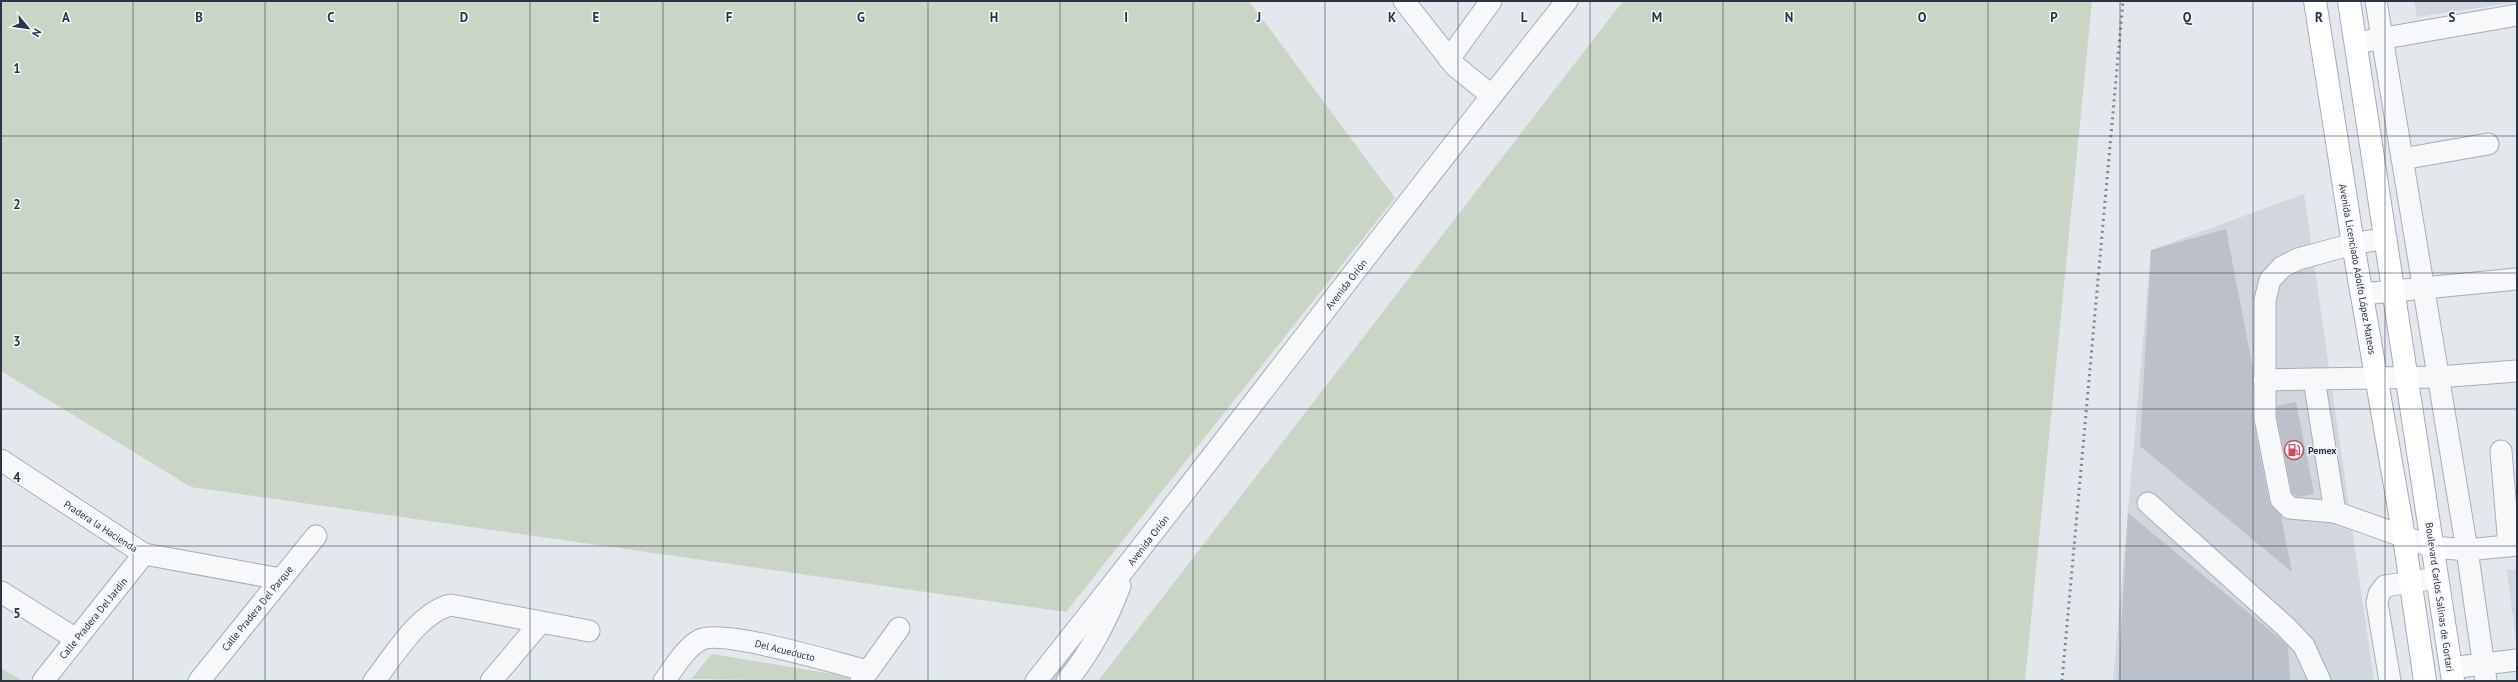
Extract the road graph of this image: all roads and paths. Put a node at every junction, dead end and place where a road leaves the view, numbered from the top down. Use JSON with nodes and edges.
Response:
{"nodes":[{"id":1,"x":1404,"y":1,"type":"edge"},
{"id":2,"x":1492,"y":1,"type":"edge"},
{"id":3,"x":1567,"y":1,"type":"edge"},
{"id":4,"x":2315,"y":1,"type":"edge"},
{"id":5,"x":2349,"y":1,"type":"edge"},
{"id":6,"x":2376,"y":1,"type":"edge"},
{"id":7,"x":2517,"y":15,"type":"edge"},
{"id":8,"x":2382,"y":37,"type":"junction"},
{"id":9,"x":2356,"y":43,"type":"junction"},
{"id":10,"x":1449,"y":59,"type":"junction"},
{"id":11,"x":1491,"y":95,"type":"junction"},
{"id":12,"x":2488,"y":144,"type":"dead end"},
{"id":13,"x":2402,"y":159,"type":"junction"},
{"id":14,"x":2386,"y":238,"type":"junction"},
{"id":15,"x":2353,"y":244,"type":"junction"},
{"id":16,"x":2517,"y":279,"type":"edge"},
{"id":17,"x":2424,"y":289,"type":"junction"},
{"id":18,"x":2394,"y":291,"type":"junction"},
{"id":19,"x":2362,"y":294,"type":"junction"},
{"id":20,"x":2517,"y":371,"type":"edge"},
{"id":21,"x":2376,"y":377,"type":"junction"},
{"id":22,"x":2438,"y":377,"type":"junction"},
{"id":23,"x":2407,"y":378,"type":"junction"},
{"id":24,"x":2314,"y":379,"type":"junction"},
{"id":25,"x":2264,"y":380,"type":"junction"},
{"id":26,"x":2502,"y":451,"type":"dead end"},
{"id":27,"x":1,"y":460,"type":"edge"},
{"id":28,"x":2148,"y":503,"type":"dead end"},
{"id":29,"x":2335,"y":512,"type":"junction"},
{"id":30,"x":316,"y":536,"type":"dead end"},
{"id":31,"x":2404,"y":537,"type":"junction"},
{"id":32,"x":2513,"y":546,"type":"edge"},
{"id":33,"x":2433,"y":547,"type":"junction"},
{"id":34,"x":2467,"y":550,"type":"junction"},
{"id":35,"x":144,"y":554,"type":"junction"},
{"id":36,"x":1126,"y":568,"type":"junction"},
{"id":37,"x":2437,"y":578,"type":"junction"},
{"id":38,"x":281,"y":579,"type":"junction"},
{"id":39,"x":2410,"y":581,"type":"junction"},
{"id":40,"x":1,"y":592,"type":"edge"},
{"id":41,"x":540,"y":623,"type":"junction"},
{"id":42,"x":899,"y":628,"type":"dead end"},
{"id":43,"x":589,"y":631,"type":"dead end"},
{"id":44,"x":76,"y":639,"type":"junction"},
{"id":45,"x":2517,"y":660,"type":"edge"},
{"id":46,"x":2485,"y":672,"type":"edge"},
{"id":47,"x":2452,"y":675,"type":"edge"},
{"id":48,"x":864,"y":676,"type":"edge"},
{"id":49,"x":668,"y":680,"type":"edge"},
{"id":50,"x":43,"y":681,"type":"edge"},
{"id":51,"x":199,"y":681,"type":"edge"},
{"id":52,"x":374,"y":681,"type":"edge"},
{"id":53,"x":491,"y":681,"type":"edge"},
{"id":54,"x":1036,"y":681,"type":"edge"},
{"id":55,"x":1067,"y":681,"type":"edge"},
{"id":56,"x":2320,"y":681,"type":"edge"},
{"id":57,"x":2390,"y":681,"type":"edge"},
{"id":58,"x":2425,"y":681,"type":"edge"}],
"edges":[{"from":1,"to":10,"type":"street"},
{"from":2,"to":10,"type":"street"},
{"from":3,"to":11,"type":"street","name":"Avenida Orión"},
{"from":4,"to":15,"type":"main road","name":"Avenida Licenciado Adolfo López Mateos"},
{"from":5,"to":9,"type":"main road"},
{"from":6,"to":8,"type":"street"},
{"from":7,"to":8,"type":"street"},
{"from":8,"to":9,"type":"street"},
{"from":8,"to":13,"type":"street"},
{"from":9,"to":14,"type":"main road"},
{"from":10,"to":11,"type":"street"},
{"from":11,"to":36,"type":"street","name":"Avenida Orión"},
{"from":12,"to":13,"type":"street"},
{"from":13,"to":17,"type":"street"},
{"from":14,"to":15,"type":"street"},
{"from":14,"to":18,"type":"main road"},
{"from":15,"to":19,"type":"main road","name":"Avenida Licenciado Adolfo López Mateos"},
{"from":15,"to":25,"type":"street"},
{"from":16,"to":17,"type":"street"},
{"from":17,"to":18,"type":"street"},
{"from":17,"to":22,"type":"street"},
{"from":18,"to":19,"type":"street"},
{"from":18,"to":23,"type":"main road"},
{"from":19,"to":21,"type":"main road","name":"Avenida Licenciado Adolfo López Mateos"},
{"from":20,"to":22,"type":"street"},
{"from":21,"to":23,"type":"street"},
{"from":21,"to":24,"type":"street"},
{"from":21,"to":31,"type":"main road","name":"Avenida Licenciado Adolfo López Mateos"},
{"from":22,"to":23,"type":"street"},
{"from":22,"to":34,"type":"street"},
{"from":23,"to":33,"type":"main road","name":"Boulevard Carlos Salinas de Gortari"},
{"from":24,"to":25,"type":"street"},
{"from":24,"to":29,"type":"street"},
{"from":25,"to":29,"type":"street"},
{"from":26,"to":32,"type":"street"},
{"from":27,"to":35,"type":"street","name":"Pradera la Hacienda"},
{"from":28,"to":56,"type":"street"},
{"from":29,"to":31,"type":"street"},
{"from":30,"to":38,"type":"street","name":"Calle Pradera Del Parque"},
{"from":31,"to":33,"type":"street"},
{"from":31,"to":39,"type":"main road"},
{"from":32,"to":34,"type":"street"},
{"from":33,"to":34,"type":"street"},
{"from":33,"to":37,"type":"main road","name":"Boulevard Carlos Salinas de Gortari"},
{"from":34,"to":46,"type":"street"},
{"from":35,"to":38,"type":"street","name":"Pradera la Hacienda"},
{"from":35,"to":44,"type":"street","name":"Calle Pradera Del Jardín"},
{"from":36,"to":54,"type":"street","name":"Avenida Orión"},
{"from":36,"to":55,"type":"street","name":"Avenida Orión"},
{"from":37,"to":39,"type":"street"},
{"from":37,"to":47,"type":"main road","name":"Boulevard Carlos Salinas de Gortari"},
{"from":38,"to":51,"type":"street","name":"Calle Pradera Del Parque"},
{"from":39,"to":57,"type":"street"},
{"from":39,"to":58,"type":"main road"},
{"from":40,"to":44,"type":"street"},
{"from":41,"to":43,"type":"street"},
{"from":41,"to":52,"type":"street"},
{"from":41,"to":53,"type":"street"},
{"from":42,"to":48,"type":"street"},
{"from":44,"to":50,"type":"street","name":"Calle Pradera Del Jardín"},
{"from":45,"to":46,"type":"street"},
{"from":46,"to":47,"type":"street"},
{"from":48,"to":49,"type":"street","name":"Del Acueducto"}]}
